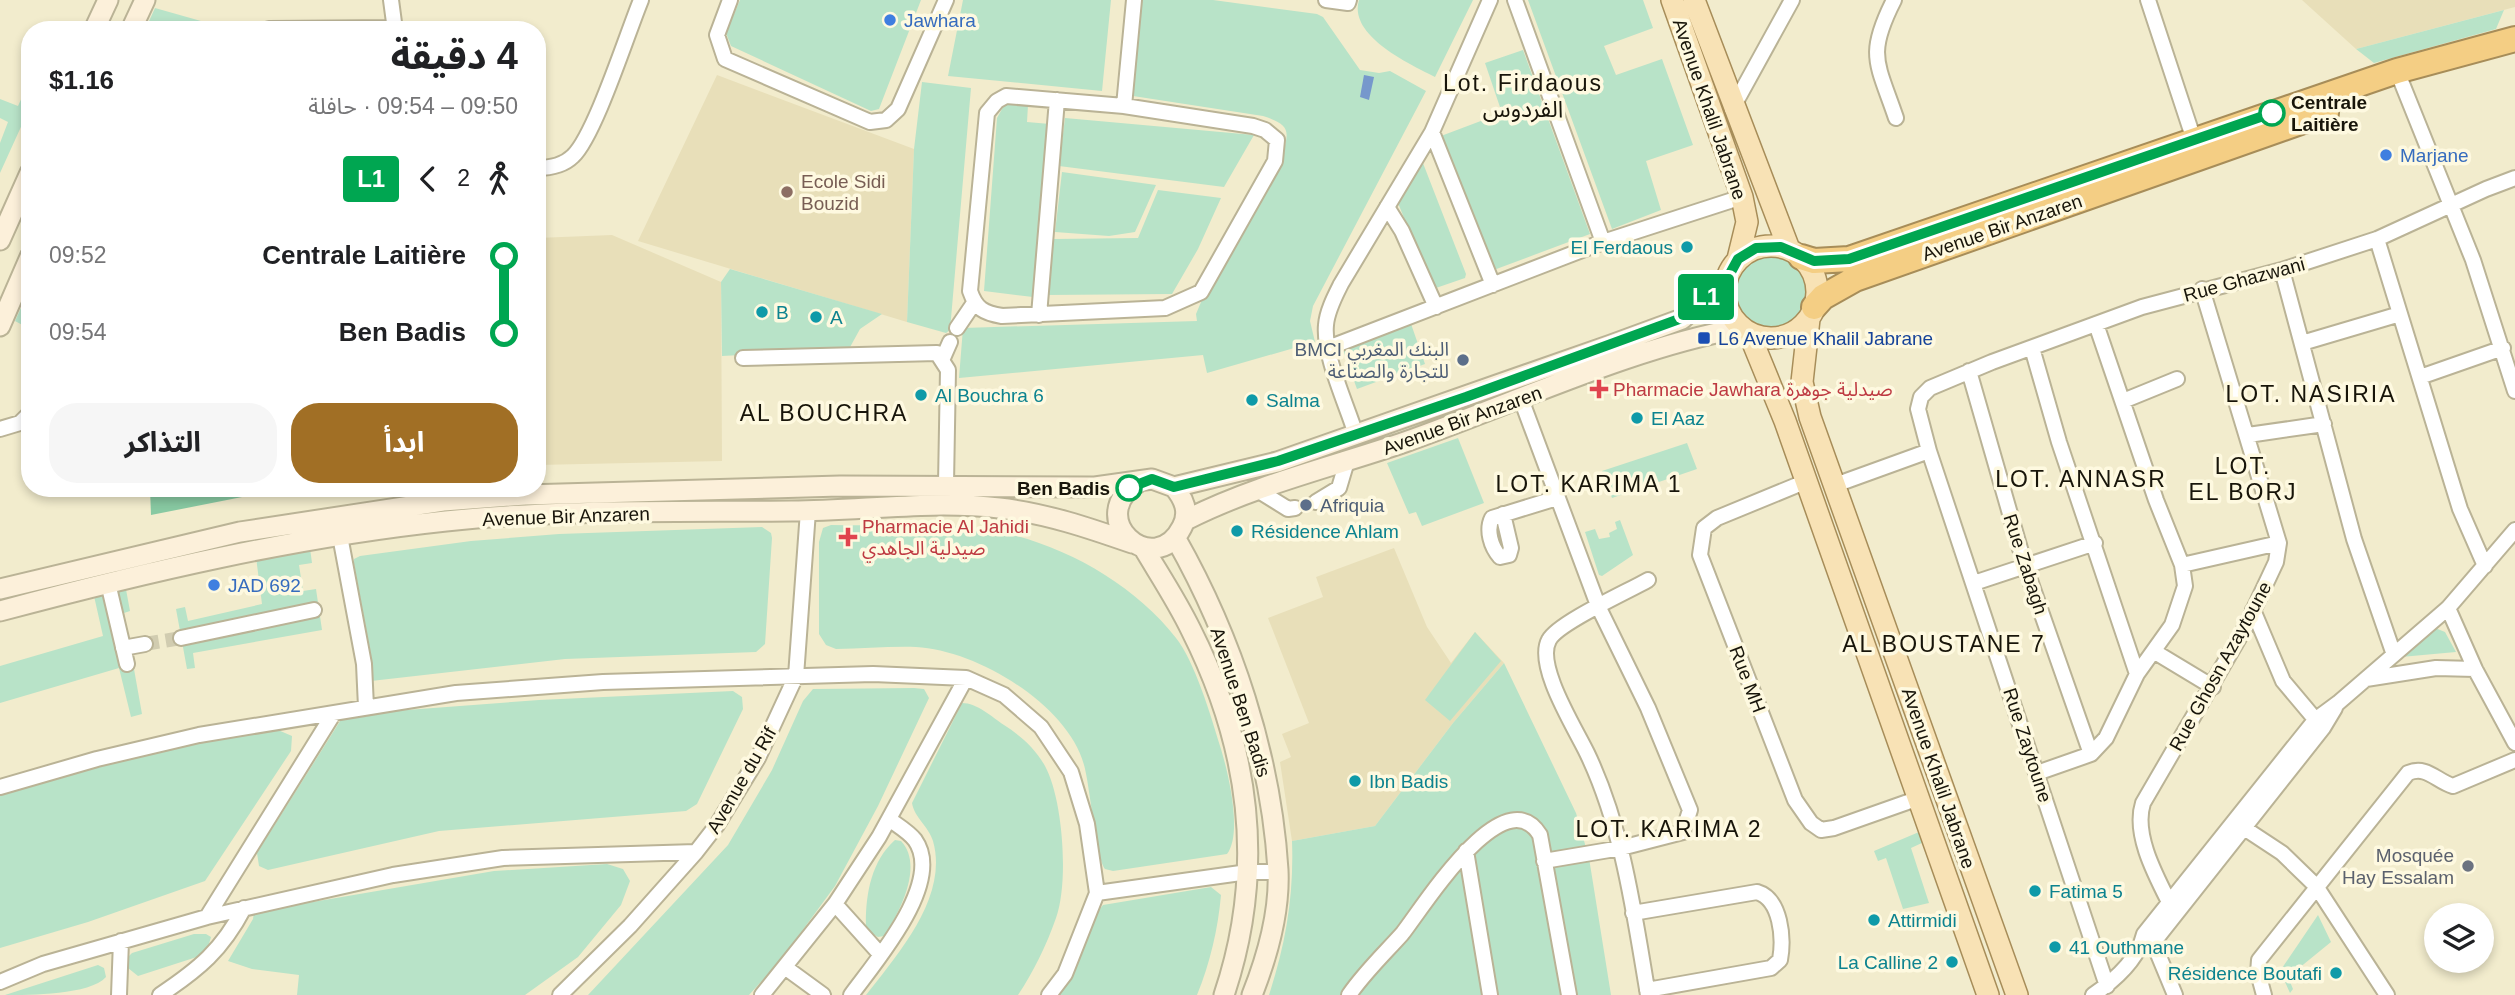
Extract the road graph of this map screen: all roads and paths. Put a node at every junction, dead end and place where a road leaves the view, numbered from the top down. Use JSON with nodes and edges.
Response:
{"nodes":[{"id":1,"x":108,"y":0,"type":"edge"},
{"id":2,"x":145,"y":0,"type":"edge"},
{"id":3,"x":391,"y":0,"type":"edge"},
{"id":4,"x":641,"y":0,"type":"edge"},
{"id":5,"x":730,"y":0,"type":"edge"},
{"id":6,"x":946,"y":0,"type":"edge"},
{"id":7,"x":1134,"y":0,"type":"edge"},
{"id":8,"x":1326,"y":0,"type":"edge"},
{"id":9,"x":1490,"y":0,"type":"edge"},
{"id":10,"x":1515,"y":0,"type":"edge"},
{"id":11,"x":1672,"y":0,"type":"edge"},
{"id":12,"x":1694,"y":0,"type":"edge"},
{"id":13,"x":1792,"y":0,"type":"edge"},
{"id":14,"x":1894,"y":0,"type":"edge"},
{"id":15,"x":2148,"y":0,"type":"edge"},
{"id":16,"x":1348,"y":1,"type":"edge"},
{"id":17,"x":98,"y":21,"type":"edge"},
{"id":18,"x":135,"y":21,"type":"edge"},
{"id":19,"x":394,"y":21,"type":"edge"},
{"id":20,"x":2515,"y":39,"type":"edge"},
{"id":21,"x":2515,"y":55,"type":"edge"},
{"id":22,"x":2400,"y":78,"type":"junction"},
{"id":23,"x":1057,"y":100,"type":"junction"},
{"id":24,"x":1735,"y":105,"type":"junction"},
{"id":25,"x":1124,"y":106,"type":"junction"},
{"id":26,"x":1896,"y":118,"type":"dead end"},
{"id":27,"x":1719,"y":127,"type":"junction"},
{"id":28,"x":1432,"y":132,"type":"junction"},
{"id":29,"x":2197,"y":149,"type":"junction"},
{"id":30,"x":546,"y":166,"type":"edge"},
{"id":31,"x":2515,"y":178,"type":"edge"},
{"id":32,"x":21,"y":193,"type":"edge"},
{"id":33,"x":1742,"y":197,"type":"junction"},
{"id":34,"x":2450,"y":205,"type":"junction"},
{"id":35,"x":1387,"y":207,"type":"junction"},
{"id":36,"x":2377,"y":239,"type":"junction"},
{"id":37,"x":0,"y":240,"type":"edge"},
{"id":38,"x":1603,"y":242,"type":"junction"},
{"id":39,"x":1795,"y":253,"type":"junction"},
{"id":40,"x":1738,"y":259,"type":"junction"},
{"id":41,"x":2282,"y":270,"type":"junction"},
{"id":42,"x":21,"y":278,"type":"edge"},
{"id":43,"x":1726,"y":281,"type":"junction"},
{"id":44,"x":1493,"y":285,"type":"junction"},
{"id":45,"x":2202,"y":289,"type":"junction"},
{"id":46,"x":974,"y":303,"type":"junction"},
{"id":47,"x":1436,"y":307,"type":"junction"},
{"id":48,"x":1812,"y":313,"type":"junction"},
{"id":49,"x":2400,"y":314,"type":"junction"},
{"id":50,"x":1039,"y":315,"type":"junction"},
{"id":51,"x":2096,"y":324,"type":"junction"},
{"id":52,"x":0,"y":326,"type":"edge"},
{"id":53,"x":957,"y":328,"type":"dead end"},
{"id":54,"x":1745,"y":330,"type":"junction"},
{"id":55,"x":950,"y":342,"type":"dead end"},
{"id":56,"x":2302,"y":343,"type":"junction"},
{"id":57,"x":1328,"y":348,"type":"junction"},
{"id":58,"x":2032,"y":348,"type":"junction"},
{"id":59,"x":2503,"y":348,"type":"junction"},
{"id":60,"x":743,"y":358,"type":"dead end"},
{"id":61,"x":943,"y":358,"type":"junction"},
{"id":62,"x":1969,"y":371,"type":"junction"},
{"id":63,"x":2420,"y":377,"type":"junction"},
{"id":64,"x":2177,"y":379,"type":"dead end"},
{"id":65,"x":2515,"y":391,"type":"edge"},
{"id":66,"x":1521,"y":399,"type":"junction"},
{"id":67,"x":2123,"y":401,"type":"junction"},
{"id":68,"x":21,"y":422,"type":"edge"},
{"id":69,"x":2324,"y":424,"type":"junction"},
{"id":70,"x":0,"y":429,"type":"edge"},
{"id":71,"x":1356,"y":435,"type":"junction"},
{"id":72,"x":2248,"y":435,"type":"junction"},
{"id":73,"x":1929,"y":451,"type":"junction"},
{"id":74,"x":1346,"y":461,"type":"junction"},
{"id":75,"x":1140,"y":481,"type":"junction"},
{"id":76,"x":1807,"y":481,"type":"junction"},
{"id":77,"x":946,"y":484,"type":"junction"},
{"id":78,"x":1835,"y":485,"type":"junction"},
{"id":79,"x":1174,"y":487,"type":"junction"},
{"id":80,"x":1259,"y":491,"type":"junction"},
{"id":81,"x":546,"y":494,"type":"edge"},
{"id":82,"x":498,"y":497,"type":"edge"},
{"id":83,"x":1558,"y":498,"type":"junction"},
{"id":84,"x":1316,"y":502,"type":"dead end"},
{"id":85,"x":1295,"y":508,"type":"dead end"},
{"id":86,"x":808,"y":511,"type":"junction"},
{"id":87,"x":1503,"y":514,"type":"dead end"},
{"id":88,"x":1186,"y":520,"type":"junction"},
{"id":89,"x":2515,"y":530,"type":"edge"},
{"id":90,"x":340,"y":536,"type":"junction"},
{"id":91,"x":1176,"y":539,"type":"junction"},
{"id":92,"x":2095,"y":543,"type":"junction"},
{"id":93,"x":2279,"y":543,"type":"junction"},
{"id":94,"x":1139,"y":546,"type":"junction"},
{"id":95,"x":2182,"y":565,"type":"junction"},
{"id":96,"x":2025,"y":566,"type":"junction"},
{"id":97,"x":2485,"y":566,"type":"junction"},
{"id":98,"x":1648,"y":580,"type":"dead end"},
{"id":99,"x":108,"y":583,"type":"junction"},
{"id":100,"x":1974,"y":583,"type":"junction"},
{"id":101,"x":0,"y":589,"type":"edge"},
{"id":102,"x":1599,"y":608,"type":"junction"},
{"id":103,"x":2448,"y":608,"type":"junction"},
{"id":104,"x":314,"y":610,"type":"dead end"},
{"id":105,"x":2253,"y":610,"type":"junction"},
{"id":106,"x":0,"y":611,"type":"edge"},
{"id":107,"x":181,"y":638,"type":"tunnel mouth"},
{"id":108,"x":145,"y":645,"type":"tunnel mouth"},
{"id":109,"x":123,"y":648,"type":"junction"},
{"id":110,"x":2155,"y":652,"type":"junction"},
{"id":111,"x":2393,"y":652,"type":"junction"},
{"id":112,"x":127,"y":664,"type":"dead end"},
{"id":113,"x":2475,"y":669,"type":"junction"},
{"id":114,"x":2137,"y":674,"type":"junction"},
{"id":115,"x":796,"y":676,"type":"junction"},
{"id":116,"x":966,"y":678,"type":"junction"},
{"id":117,"x":2362,"y":680,"type":"junction"},
{"id":118,"x":2213,"y":687,"type":"junction"},
{"id":119,"x":366,"y":707,"type":"junction"},
{"id":120,"x":334,"y":713,"type":"junction"},
{"id":121,"x":2319,"y":724,"type":"junction"},
{"id":122,"x":2515,"y":743,"type":"edge"},
{"id":123,"x":2091,"y":754,"type":"junction"},
{"id":124,"x":2515,"y":760,"type":"edge"},
{"id":125,"x":2037,"y":773,"type":"junction"},
{"id":126,"x":0,"y":787,"type":"edge"},
{"id":127,"x":1919,"y":798,"type":"junction"},
{"id":128,"x":889,"y":819,"type":"junction"},
{"id":129,"x":2239,"y":824,"type":"junction"},
{"id":130,"x":1621,"y":848,"type":"junction"},
{"id":131,"x":1466,"y":851,"type":"junction"},
{"id":132,"x":696,"y":852,"type":"junction"},
{"id":133,"x":1544,"y":861,"type":"junction"},
{"id":134,"x":1248,"y":872,"type":"junction"},
{"id":135,"x":1278,"y":872,"type":"junction"},
{"id":136,"x":2316,"y":886,"type":"junction"},
{"id":137,"x":1097,"y":893,"type":"junction"},
{"id":138,"x":835,"y":904,"type":"junction"},
{"id":139,"x":244,"y":908,"type":"junction"},
{"id":140,"x":2172,"y":909,"type":"junction"},
{"id":141,"x":1633,"y":913,"type":"junction"},
{"id":142,"x":207,"y":916,"type":"junction"},
{"id":143,"x":121,"y":941,"type":"junction"},
{"id":144,"x":2146,"y":942,"type":"junction"},
{"id":145,"x":880,"y":954,"type":"junction"},
{"id":146,"x":786,"y":968,"type":"junction"},
{"id":147,"x":0,"y":982,"type":"edge"},
{"id":148,"x":2107,"y":986,"type":"junction"},
{"id":149,"x":1648,"y":993,"type":"edge"},
{"id":150,"x":119,"y":995,"type":"edge"},
{"id":151,"x":160,"y":995,"type":"edge"},
{"id":152,"x":560,"y":995,"type":"edge"},
{"id":153,"x":762,"y":995,"type":"edge"},
{"id":154,"x":823,"y":995,"type":"edge"},
{"id":155,"x":851,"y":995,"type":"edge"},
{"id":156,"x":1049,"y":995,"type":"edge"},
{"id":157,"x":1224,"y":995,"type":"edge"},
{"id":158,"x":1252,"y":995,"type":"edge"},
{"id":159,"x":1349,"y":995,"type":"edge"},
{"id":160,"x":1490,"y":995,"type":"edge"},
{"id":161,"x":1569,"y":995,"type":"edge"},
{"id":162,"x":1988,"y":995,"type":"edge"},
{"id":163,"x":2017,"y":995,"type":"edge"},
{"id":164,"x":2093,"y":995,"type":"edge"},
{"id":165,"x":2175,"y":995,"type":"edge"},
{"id":166,"x":2264,"y":995,"type":"edge"},
{"id":167,"x":2387,"y":995,"type":"edge"}],
"edges":[{"from":1,"to":17,"type":"main road"},
{"from":2,"to":18,"type":"main road"},
{"from":3,"to":19,"type":"street"},
{"from":4,"to":30,"type":"street"},
{"from":5,"to":6,"type":"street"},
{"from":7,"to":25,"type":"street"},
{"from":8,"to":16,"type":"street"},
{"from":9,"to":28,"type":"street"},
{"from":10,"to":38,"type":"street"},
{"from":11,"to":27,"type":"main road","name":"Avenue Khalil Jabrane"},
{"from":12,"to":24,"type":"main road","name":"Avenue Khalil Jabrane"},
{"from":13,"to":24,"type":"street"},
{"from":14,"to":26,"type":"street"},
{"from":15,"to":29,"type":"street"},
{"from":20,"to":22,"type":"highway","name":"Avenue Bir Anzaren"},
{"from":21,"to":22,"type":"highway","name":"Avenue Bir Anzaren"},
{"from":22,"to":29,"type":"highway","name":"Avenue Bir Anzaren"},
{"from":22,"to":34,"type":"street"},
{"from":23,"to":25,"type":"street"},
{"from":23,"to":46,"type":"street"},
{"from":23,"to":50,"type":"street"},
{"from":24,"to":27,"type":"street"},
{"from":24,"to":39,"type":"main road","name":"Avenue Khalil Jabrane"},
{"from":25,"to":50,"type":"street"},
{"from":27,"to":33,"type":"main road","name":"Avenue Khalil Jabrane"},
{"from":28,"to":35,"type":"street"},
{"from":28,"to":44,"type":"street"},
{"from":29,"to":39,"type":"highway","name":"Avenue Bir Anzaren"},
{"from":29,"to":48,"type":"highway","name":"Avenue Bir Anzaren"},
{"from":31,"to":34,"type":"street","name":"Rue Ghazwani"},
{"from":32,"to":37,"type":"main road"},
{"from":33,"to":38,"type":"street"},
{"from":33,"to":40,"type":"main road","name":"Avenue Khalil Jabrane"},
{"from":34,"to":36,"type":"street","name":"Rue Ghazwani"},
{"from":34,"to":59,"type":"street"},
{"from":35,"to":47,"type":"street"},
{"from":35,"to":57,"type":"street"},
{"from":36,"to":41,"type":"street","name":"Rue Ghazwani"},
{"from":36,"to":49,"type":"street"},
{"from":38,"to":44,"type":"street"},
{"from":39,"to":40,"type":"main road"},
{"from":39,"to":48,"type":"main road"},
{"from":40,"to":43,"type":"main road"},
{"from":41,"to":45,"type":"street","name":"Rue Ghazwani"},
{"from":41,"to":56,"type":"street"},
{"from":42,"to":52,"type":"main road"},
{"from":43,"to":54,"type":"main road"},
{"from":43,"to":71,"type":"main road","name":"Avenue Bir Anzaren"},
{"from":44,"to":47,"type":"street"},
{"from":45,"to":51,"type":"street","name":"Rue Ghazwani"},
{"from":45,"to":72,"type":"street"},
{"from":46,"to":50,"type":"street"},
{"from":46,"to":53,"type":"street"},
{"from":47,"to":57,"type":"street"},
{"from":48,"to":54,"type":"main road"},
{"from":48,"to":78,"type":"main road","name":"Avenue Khalil Jabrane"},
{"from":49,"to":56,"type":"street"},
{"from":49,"to":63,"type":"street"},
{"from":51,"to":58,"type":"street","name":"Rue Ghazwani"},
{"from":51,"to":67,"type":"street"},
{"from":54,"to":66,"type":"main road","name":"Avenue Bir Anzaren"},
{"from":54,"to":76,"type":"main road","name":"Avenue Khalil Jabrane"},
{"from":55,"to":61,"type":"street"},
{"from":56,"to":69,"type":"street"},
{"from":57,"to":71,"type":"street"},
{"from":58,"to":62,"type":"street","name":"Rue Ghazwani"},
{"from":58,"to":92,"type":"street"},
{"from":59,"to":63,"type":"street"},
{"from":59,"to":65,"type":"street"},
{"from":60,"to":61,"type":"street"},
{"from":61,"to":77,"type":"street"},
{"from":62,"to":73,"type":"street","name":"Rue Zaytoune"},
{"from":62,"to":96,"type":"street","name":"Rue Zabagh"},
{"from":63,"to":97,"type":"street"},
{"from":64,"to":67,"type":"street"},
{"from":66,"to":74,"type":"main road","name":"Avenue Bir Anzaren"},
{"from":66,"to":83,"type":"street"},
{"from":67,"to":95,"type":"street"},
{"from":68,"to":70,"type":"street"},
{"from":69,"to":72,"type":"street"},
{"from":69,"to":111,"type":"street"},
{"from":71,"to":79,"type":"main road","name":"Avenue Bir Anzaren"},
{"from":72,"to":93,"type":"street"},
{"from":73,"to":78,"type":"street"},
{"from":73,"to":100,"type":"street","name":"Rue Zaytoune"},
{"from":74,"to":80,"type":"main road","name":"Avenue Bir Anzaren"},
{"from":74,"to":84,"type":"street"},
{"from":75,"to":77,"type":"main road","name":"Avenue Bir Anzaren"},
{"from":75,"to":79,"type":"main road","name":"Avenue Bir Anzaren"},
{"from":75,"to":94,"type":"main road"},
{"from":76,"to":127,"type":"main road","name":"Avenue Khalil Jabrane"},
{"from":76,"to":127,"type":"street","name":"Rue MH"},
{"from":77,"to":81,"type":"main road","name":"Avenue Bir Anzaren"},
{"from":78,"to":163,"type":"main road","name":"Avenue Khalil Jabrane"},
{"from":79,"to":88,"type":"main road"},
{"from":80,"to":85,"type":"street"},
{"from":80,"to":88,"type":"main road","name":"Avenue Bir Anzaren"},
{"from":82,"to":101,"type":"main road","name":"Avenue Bir Anzaren"},
{"from":83,"to":87,"type":"street"},
{"from":83,"to":102,"type":"street"},
{"from":86,"to":90,"type":"main road","name":"Avenue Bir Anzaren"},
{"from":86,"to":94,"type":"main road","name":"Avenue Bir Anzaren"},
{"from":86,"to":115,"type":"street","name":"Avenue du Rif"},
{"from":88,"to":91,"type":"main road"},
{"from":89,"to":97,"type":"street"},
{"from":90,"to":99,"type":"main road","name":"Avenue Bir Anzaren"},
{"from":90,"to":119,"type":"street"},
{"from":91,"to":94,"type":"main road"},
{"from":91,"to":135,"type":"main road","name":"Avenue Ben Badis"},
{"from":92,"to":96,"type":"street"},
{"from":92,"to":114,"type":"street"},
{"from":93,"to":95,"type":"street"},
{"from":93,"to":105,"type":"street","name":"Rue Ghosn Azaytoune"},
{"from":94,"to":134,"type":"main road","name":"Avenue Ben Badis"},
{"from":95,"to":110,"type":"street"},
{"from":96,"to":100,"type":"street"},
{"from":96,"to":123,"type":"street","name":"Rue Zabagh"},
{"from":97,"to":103,"type":"street"},
{"from":98,"to":102,"type":"street"},
{"from":99,"to":106,"type":"main road","name":"Avenue Bir Anzaren"},
{"from":99,"to":109,"type":"street"},
{"from":100,"to":125,"type":"street","name":"Rue Zaytoune"},
{"from":102,"to":130,"type":"street"},
{"from":102,"to":130,"type":"street"},
{"from":103,"to":111,"type":"street"},
{"from":103,"to":113,"type":"street"},
{"from":104,"to":107,"type":"street"},
{"from":105,"to":118,"type":"street","name":"Rue Ghosn Azaytoune"},
{"from":105,"to":121,"type":"street"},
{"from":108,"to":109,"type":"street"},
{"from":109,"to":112,"type":"street"},
{"from":110,"to":114,"type":"street"},
{"from":110,"to":118,"type":"street"},
{"from":111,"to":117,"type":"street"},
{"from":113,"to":117,"type":"street"},
{"from":113,"to":122,"type":"street"},
{"from":114,"to":123,"type":"street"},
{"from":115,"to":116,"type":"street"},
{"from":115,"to":119,"type":"street"},
{"from":115,"to":132,"type":"street","name":"Avenue du Rif"},
{"from":116,"to":128,"type":"street"},
{"from":116,"to":137,"type":"street"},
{"from":117,"to":121,"type":"street"},
{"from":118,"to":140,"type":"street","name":"Rue Ghosn Azaytoune"},
{"from":119,"to":120,"type":"street"},
{"from":120,"to":126,"type":"street"},
{"from":120,"to":142,"type":"street"},
{"from":121,"to":129,"type":"street"},
{"from":123,"to":125,"type":"street"},
{"from":124,"to":136,"type":"street"},
{"from":125,"to":148,"type":"street","name":"Rue Zaytoune"},
{"from":127,"to":162,"type":"main road","name":"Avenue Khalil Jabrane"},
{"from":128,"to":138,"type":"street"},
{"from":128,"to":145,"type":"street"},
{"from":129,"to":136,"type":"street"},
{"from":129,"to":140,"type":"street"},
{"from":130,"to":133,"type":"street"},
{"from":130,"to":141,"type":"street"},
{"from":131,"to":133,"type":"street"},
{"from":131,"to":159,"type":"street"},
{"from":131,"to":160,"type":"street"},
{"from":132,"to":139,"type":"street"},
{"from":132,"to":152,"type":"street","name":"Avenue du Rif"},
{"from":133,"to":161,"type":"street"},
{"from":134,"to":135,"type":"street"},
{"from":134,"to":137,"type":"street"},
{"from":134,"to":157,"type":"main road","name":"Avenue Ben Badis"},
{"from":135,"to":158,"type":"main road","name":"Avenue Ben Badis"},
{"from":136,"to":166,"type":"street"},
{"from":136,"to":167,"type":"street"},
{"from":137,"to":156,"type":"street"},
{"from":138,"to":145,"type":"street"},
{"from":138,"to":146,"type":"street"},
{"from":139,"to":142,"type":"street"},
{"from":139,"to":151,"type":"street"},
{"from":140,"to":144,"type":"street"},
{"from":141,"to":149,"type":"street"},
{"from":141,"to":149,"type":"street"},
{"from":142,"to":143,"type":"street"},
{"from":143,"to":147,"type":"street"},
{"from":143,"to":150,"type":"street"},
{"from":144,"to":148,"type":"street"},
{"from":144,"to":165,"type":"street"},
{"from":145,"to":155,"type":"street"},
{"from":146,"to":153,"type":"street"},
{"from":146,"to":154,"type":"street"},
{"from":148,"to":164,"type":"street"}]}
